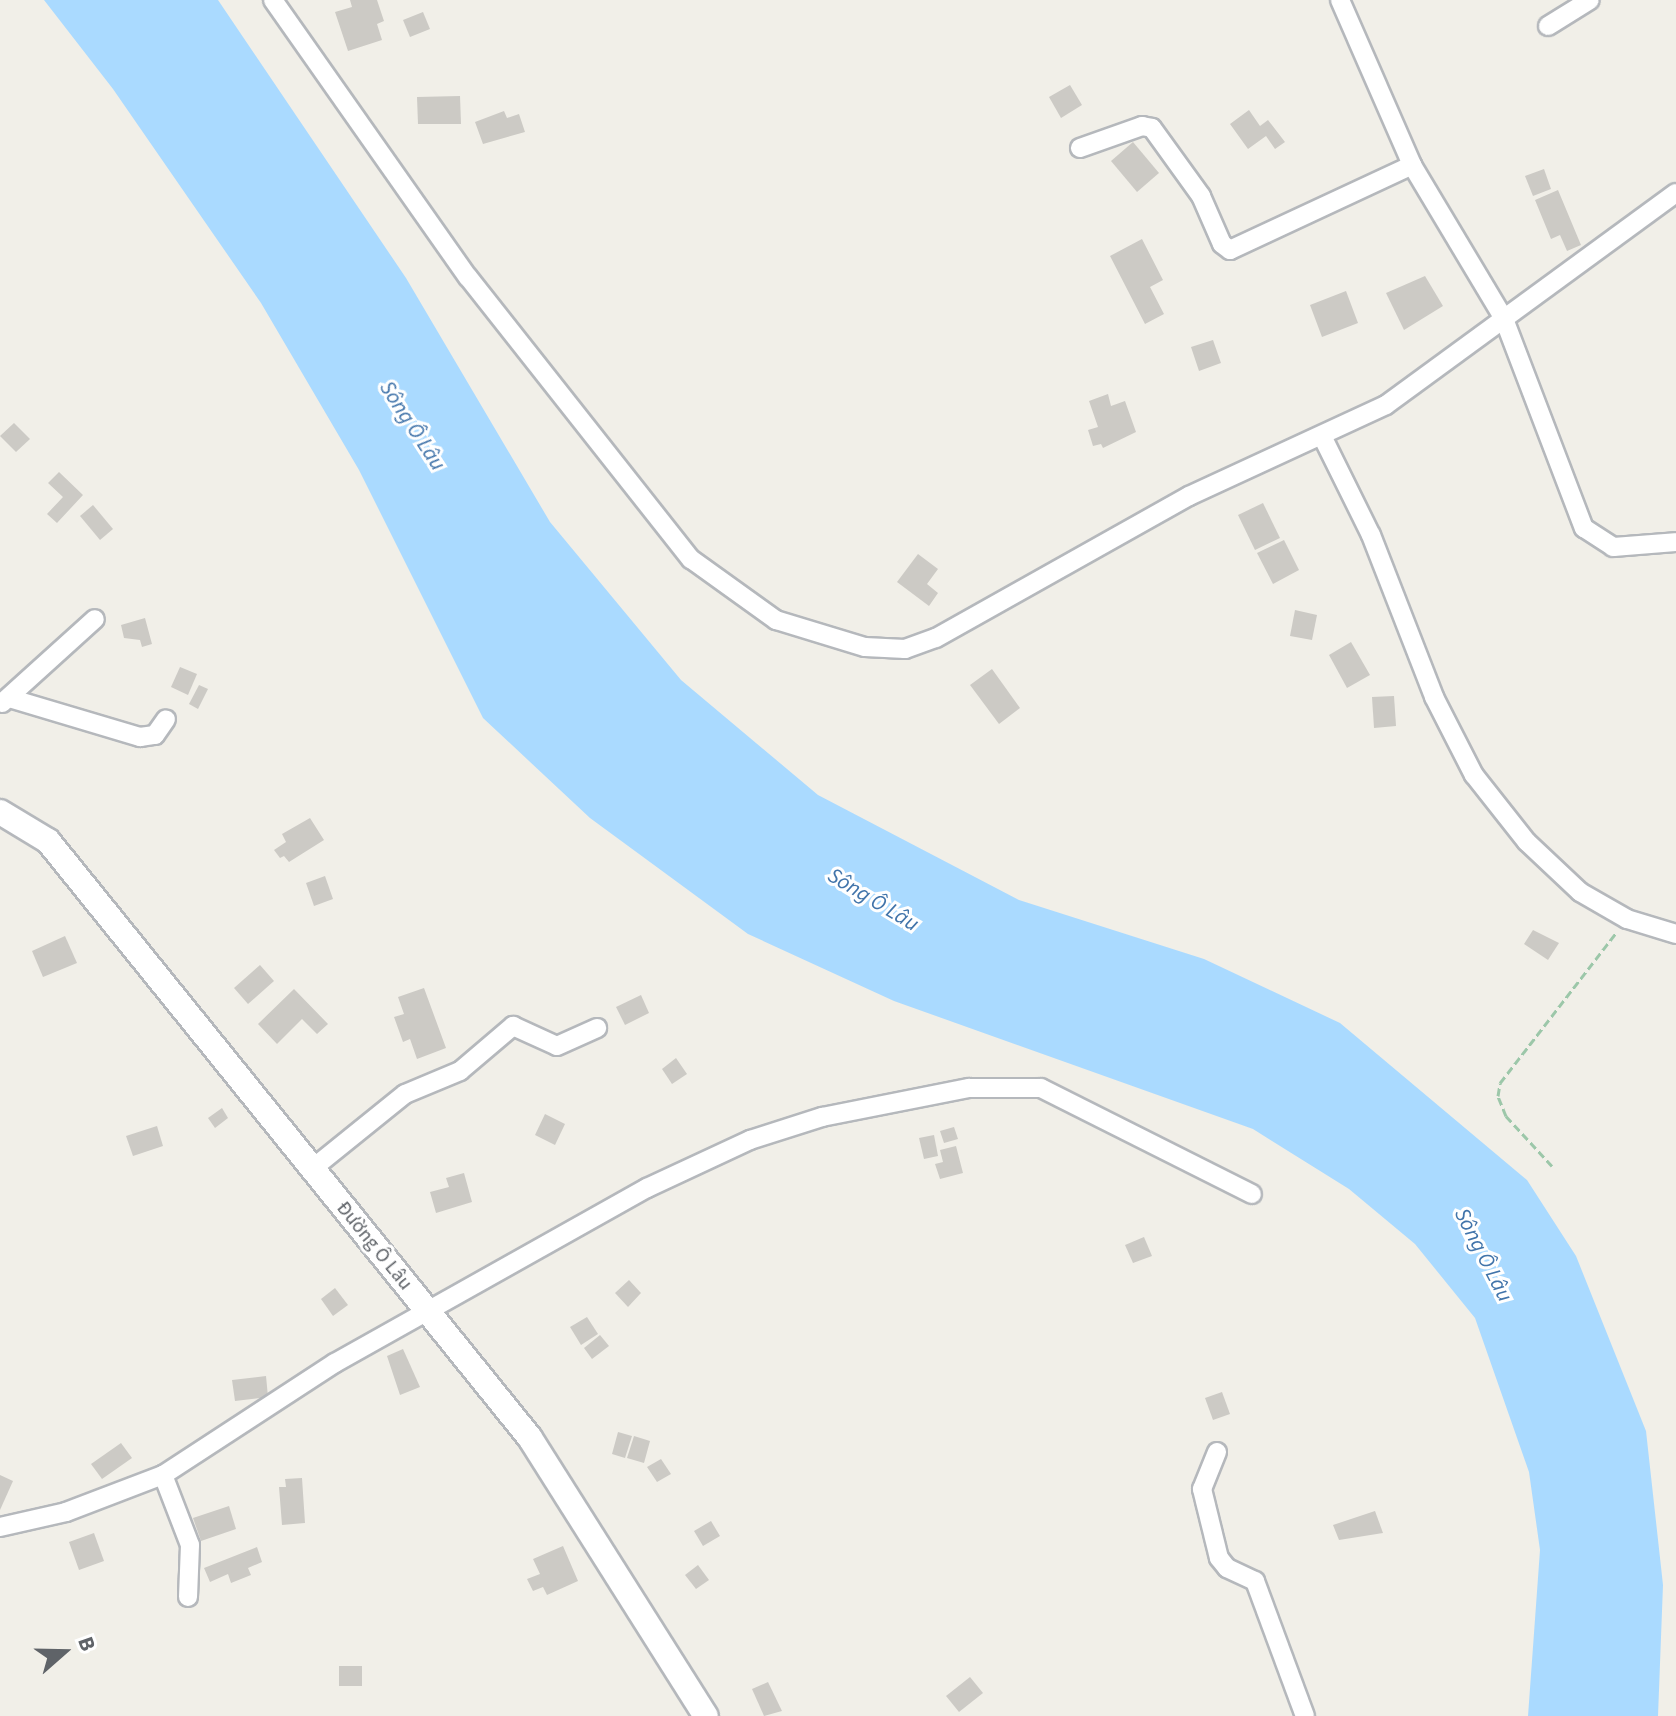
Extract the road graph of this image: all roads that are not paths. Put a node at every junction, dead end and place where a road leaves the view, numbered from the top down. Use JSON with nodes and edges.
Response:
{"nodes":[{"id":1,"x":273,"y":0,"type":"edge"},
{"id":2,"x":1340,"y":0,"type":"edge"},
{"id":3,"x":1590,"y":0,"type":"edge"},
{"id":4,"x":1548,"y":26,"type":"dead end"},
{"id":5,"x":1080,"y":148,"type":"dead end"},
{"id":6,"x":1412,"y":165,"type":"junction"},
{"id":7,"x":1676,"y":193,"type":"edge"},
{"id":8,"x":1504,"y":319,"type":"junction"},
{"id":9,"x":1322,"y":436,"type":"junction"},
{"id":10,"x":1676,"y":542,"type":"edge"},
{"id":11,"x":95,"y":619,"type":"dead end"},
{"id":12,"x":4,"y":702,"type":"edge"},
{"id":13,"x":166,"y":719,"type":"dead end"},
{"id":14,"x":0,"y":812,"type":"edge"},
{"id":15,"x":1676,"y":934,"type":"edge"},
{"id":16,"x":597,"y":1028,"type":"dead end"},
{"id":17,"x":312,"y":1169,"type":"junction"},
{"id":18,"x":1252,"y":1194,"type":"dead end"},
{"id":19,"x":428,"y":1313,"type":"junction"},
{"id":20,"x":1217,"y":1452,"type":"dead end"},
{"id":21,"x":163,"y":1475,"type":"junction"},
{"id":22,"x":0,"y":1527,"type":"edge"},
{"id":23,"x":188,"y":1597,"type":"dead end"},
{"id":24,"x":706,"y":1716,"type":"edge"},
{"id":25,"x":1305,"y":1716,"type":"edge"}],
"edges":[{"from":1,"to":9,"type":"street"},
{"from":2,"to":6,"type":"street"},
{"from":3,"to":4,"type":"street"},
{"from":5,"to":6,"type":"street"},
{"from":6,"to":8,"type":"street"},
{"from":7,"to":8,"type":"street"},
{"from":8,"to":9,"type":"street"},
{"from":8,"to":10,"type":"street"},
{"from":9,"to":15,"type":"street"},
{"from":11,"to":12,"type":"street"},
{"from":12,"to":13,"type":"street"},
{"from":14,"to":17,"type":"main road","name":"Đường Ô Lâu"},
{"from":16,"to":17,"type":"street"},
{"from":17,"to":19,"type":"main road","name":"Đường Ô Lâu"},
{"from":18,"to":19,"type":"street"},
{"from":19,"to":21,"type":"street"},
{"from":19,"to":24,"type":"main road","name":"Đường Ô Lâu"},
{"from":20,"to":25,"type":"street"},
{"from":21,"to":22,"type":"street"},
{"from":21,"to":23,"type":"street"}]}
